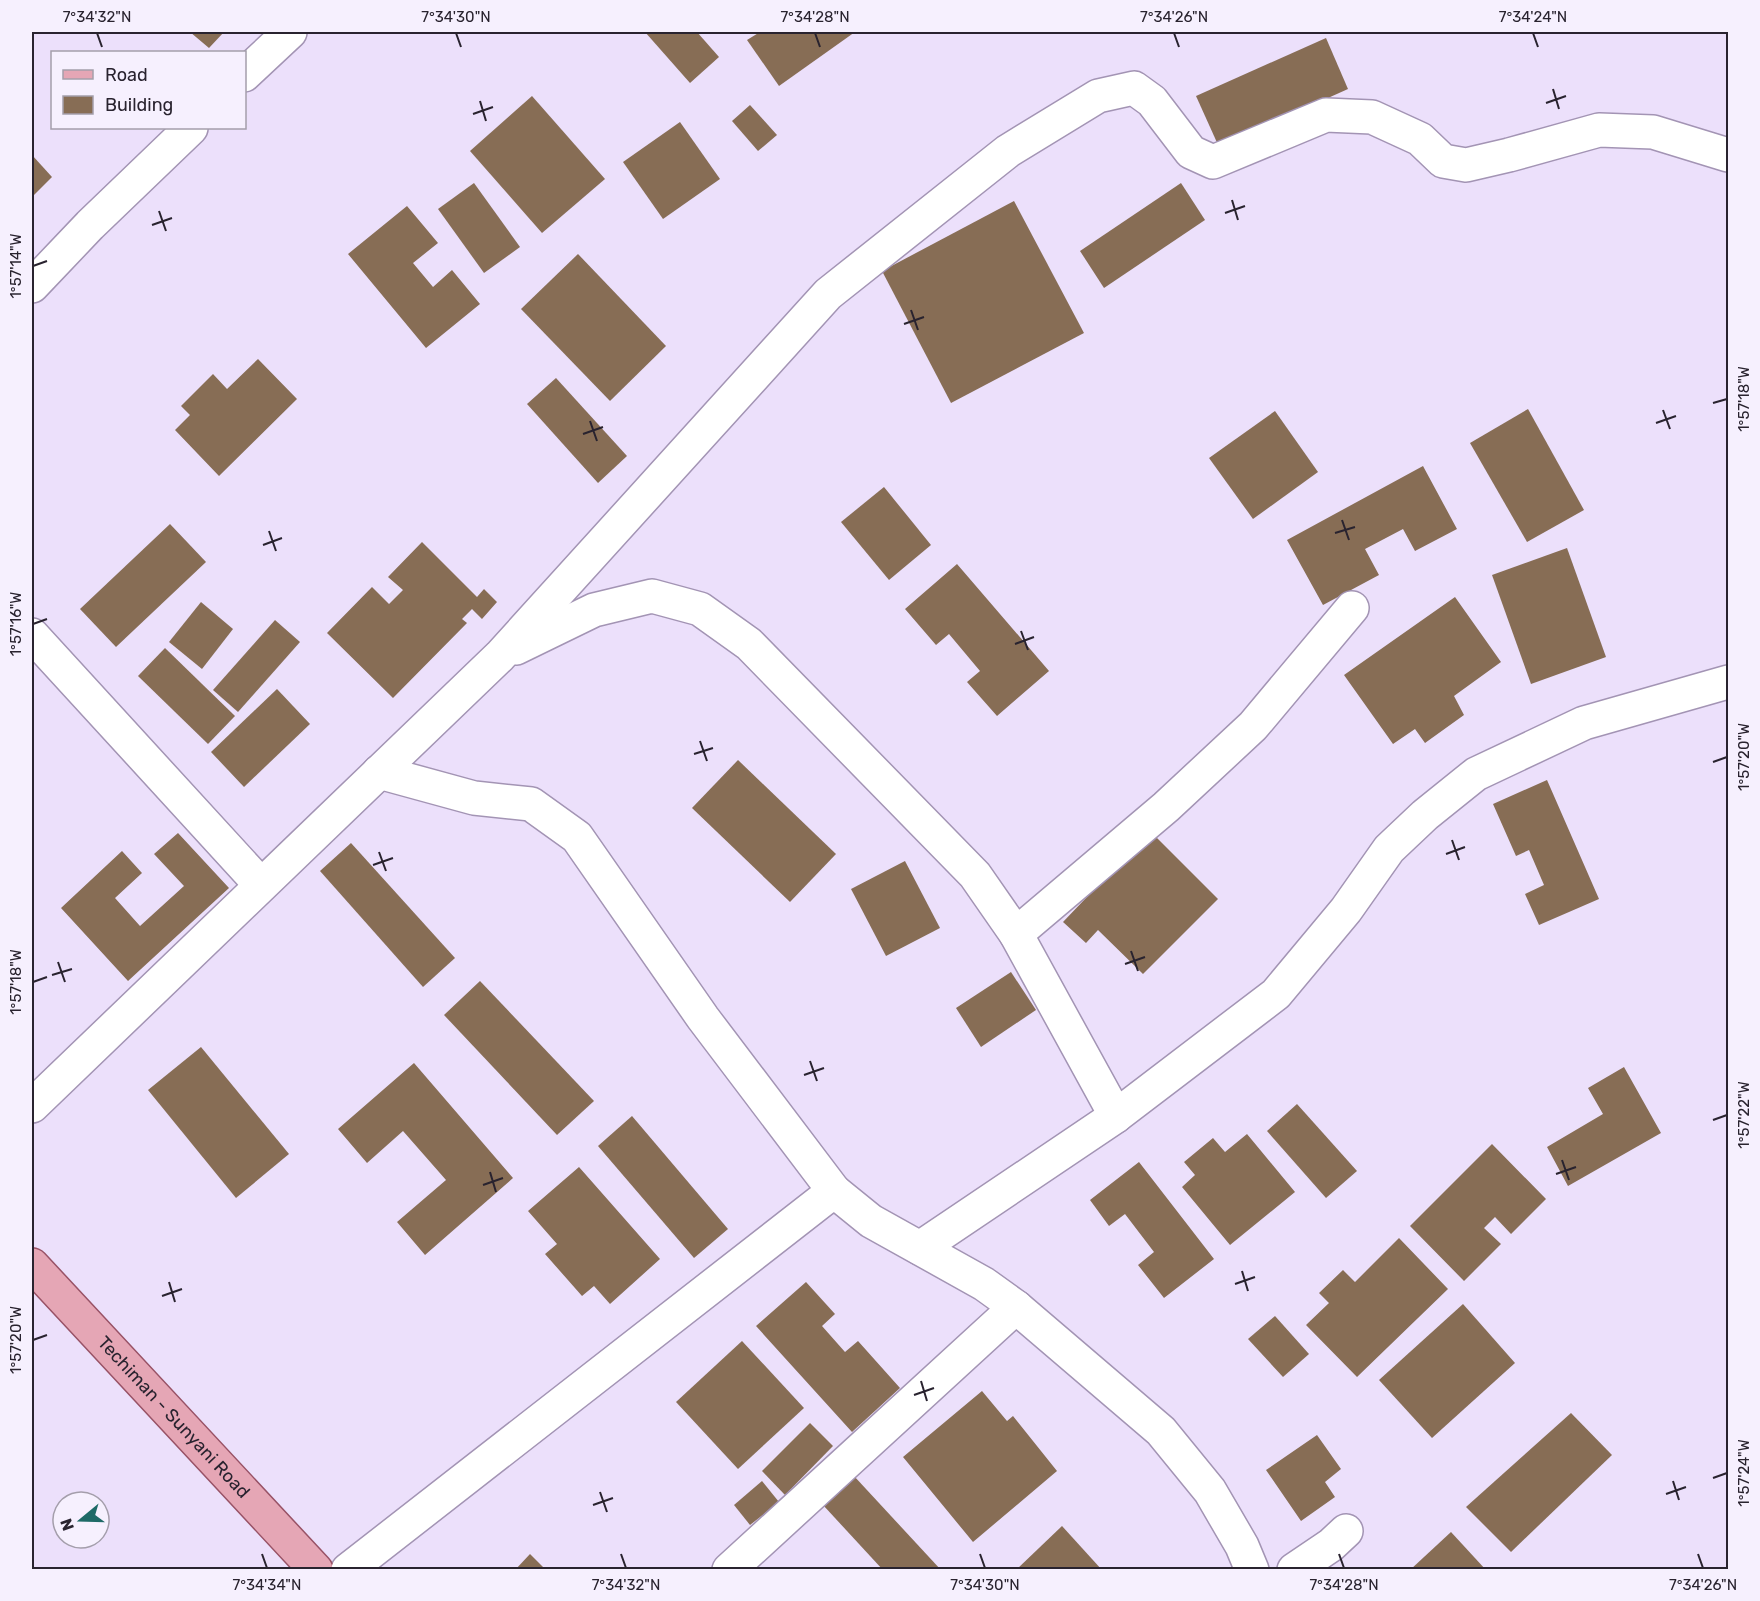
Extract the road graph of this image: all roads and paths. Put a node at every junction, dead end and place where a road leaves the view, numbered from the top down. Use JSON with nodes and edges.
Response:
{"nodes":[{"id":1,"x":290,"y":32,"type":"edge"},
{"id":2,"x":246,"y":73,"type":"edge"},
{"id":3,"x":189,"y":129,"type":"edge"},
{"id":4,"x":1728,"y":155,"type":"edge"},
{"id":5,"x":32,"y":286,"type":"edge"},
{"id":6,"x":1352,"y":608,"type":"dead end"},
{"id":7,"x":32,"y":635,"type":"edge"},
{"id":8,"x":500,"y":656,"type":"junction"},
{"id":9,"x":1728,"y":682,"type":"edge"},
{"id":10,"x":379,"y":772,"type":"junction"},
{"id":11,"x":261,"y":885,"type":"junction"},
{"id":12,"x":1016,"y":934,"type":"junction"},
{"id":13,"x":32,"y":1106,"type":"edge"},
{"id":14,"x":1116,"y":1116,"type":"junction"},
{"id":15,"x":834,"y":1191,"type":"junction"},
{"id":16,"x":920,"y":1248,"type":"junction"},
{"id":17,"x":32,"y":1264,"type":"edge"},
{"id":18,"x":1016,"y":1307,"type":"junction"},
{"id":19,"x":1346,"y":1531,"type":"dead end"},
{"id":20,"x":316,"y":1569,"type":"edge"},
{"id":21,"x":348,"y":1569,"type":"edge"},
{"id":22,"x":729,"y":1569,"type":"edge"},
{"id":23,"x":1252,"y":1569,"type":"edge"},
{"id":24,"x":1294,"y":1569,"type":"edge"}],
"edges":[{"from":1,"to":2,"type":"street"},
{"from":3,"to":5,"type":"street"},
{"from":4,"to":8,"type":"street"},
{"from":6,"to":12,"type":"street"},
{"from":7,"to":11,"type":"street"},
{"from":8,"to":10,"type":"street"},
{"from":8,"to":12,"type":"street"},
{"from":9,"to":14,"type":"street"},
{"from":10,"to":11,"type":"street"},
{"from":10,"to":15,"type":"street"},
{"from":11,"to":13,"type":"street"},
{"from":12,"to":14,"type":"street"},
{"from":14,"to":16,"type":"street"},
{"from":15,"to":16,"type":"street"},
{"from":15,"to":21,"type":"street"},
{"from":16,"to":18,"type":"street"},
{"from":17,"to":20,"type":"main road","name":"Techiman - Sunyani Road"},
{"from":18,"to":22,"type":"street"},
{"from":18,"to":23,"type":"street"},
{"from":19,"to":24,"type":"street"}]}
